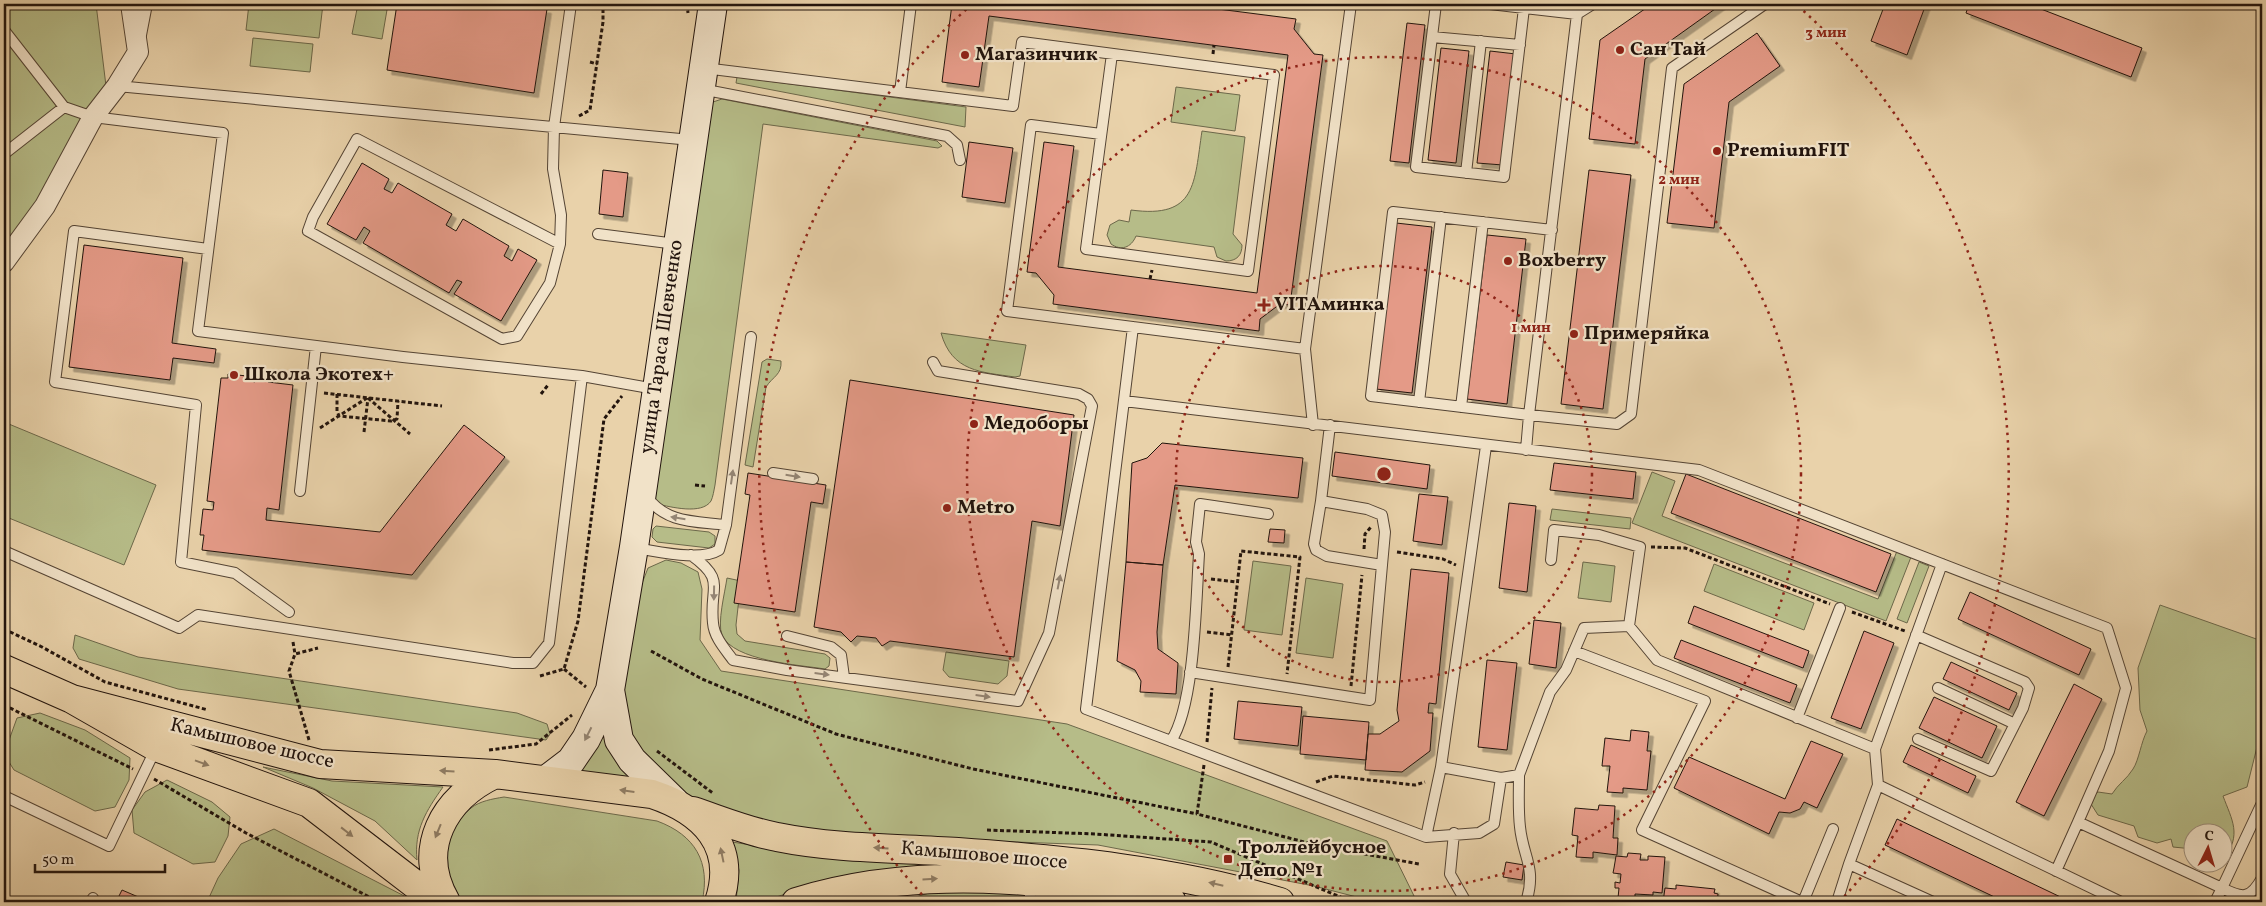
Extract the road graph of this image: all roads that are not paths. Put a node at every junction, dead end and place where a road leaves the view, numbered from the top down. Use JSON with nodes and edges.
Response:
{"nodes":[{"id":1,"x":131,"y":4,"type":"edge"},
{"id":2,"x":147,"y":4,"type":"edge"},
{"id":3,"x":571,"y":4,"type":"edge"},
{"id":4,"x":713,"y":4,"type":"edge"},
{"id":5,"x":911,"y":4,"type":"edge"},
{"id":6,"x":1351,"y":4,"type":"edge"},
{"id":7,"x":1436,"y":4,"type":"edge"},
{"id":8,"x":1490,"y":4,"type":"edge"},
{"id":9,"x":1593,"y":4,"type":"edge"},
{"id":10,"x":1765,"y":4,"type":"edge"},
{"id":11,"x":1524,"y":8,"type":"junction"},
{"id":12,"x":1577,"y":14,"type":"junction"},
{"id":13,"x":4,"y":30,"type":"edge"},
{"id":14,"x":1432,"y":37,"type":"junction"},
{"id":15,"x":1481,"y":41,"type":"junction"},
{"id":16,"x":1520,"y":45,"type":"junction"},
{"id":17,"x":138,"y":52,"type":"junction"},
{"id":18,"x":1112,"y":54,"type":"junction"},
{"id":19,"x":702,"y":78,"type":"junction"},
{"id":20,"x":117,"y":86,"type":"junction"},
{"id":21,"x":900,"y":92,"type":"junction"},
{"id":22,"x":64,"y":107,"type":"junction"},
{"id":23,"x":93,"y":117,"type":"junction"},
{"id":24,"x":555,"y":122,"type":"junction"},
{"id":25,"x":1101,"y":134,"type":"junction"},
{"id":26,"x":692,"y":140,"type":"junction"},
{"id":27,"x":4,"y":154,"type":"edge"},
{"id":28,"x":960,"y":160,"type":"dead end"},
{"id":29,"x":1466,"y":173,"type":"junction"},
{"id":30,"x":1441,"y":217,"type":"junction"},
{"id":31,"x":1483,"y":222,"type":"junction"},
{"id":32,"x":1552,"y":230,"type":"junction"},
{"id":33,"x":598,"y":234,"type":"dead end"},
{"id":34,"x":560,"y":244,"type":"junction"},
{"id":35,"x":677,"y":244,"type":"junction"},
{"id":36,"x":208,"y":249,"type":"junction"},
{"id":37,"x":4,"y":262,"type":"edge"},
{"id":38,"x":1133,"y":327,"type":"junction"},
{"id":39,"x":750,"y":337,"type":"dead end"},
{"id":40,"x":316,"y":346,"type":"junction"},
{"id":41,"x":1305,"y":349,"type":"junction"},
{"id":42,"x":933,"y":362,"type":"dead end"},
{"id":43,"x":582,"y":376,"type":"junction"},
{"id":44,"x":645,"y":387,"type":"junction"},
{"id":45,"x":1124,"y":401,"type":"junction"},
{"id":46,"x":1419,"y":402,"type":"junction"},
{"id":47,"x":1461,"y":407,"type":"junction"},
{"id":48,"x":1529,"y":415,"type":"junction"},
{"id":49,"x":1313,"y":425,"type":"junction"},
{"id":50,"x":1330,"y":425,"type":"junction"},
{"id":51,"x":1486,"y":446,"type":"junction"},
{"id":52,"x":1526,"y":450,"type":"junction"},
{"id":53,"x":773,"y":472,"type":"dead end"},
{"id":54,"x":813,"y":479,"type":"dead end"},
{"id":55,"x":642,"y":490,"type":"junction"},
{"id":56,"x":300,"y":491,"type":"dead end"},
{"id":57,"x":1320,"y":501,"type":"junction"},
{"id":58,"x":1268,"y":514,"type":"dead end"},
{"id":59,"x":726,"y":525,"type":"junction"},
{"id":60,"x":634,"y":548,"type":"junction"},
{"id":61,"x":4,"y":551,"type":"edge"},
{"id":62,"x":691,"y":555,"type":"junction"},
{"id":63,"x":1551,"y":560,"type":"dead end"},
{"id":64,"x":1942,"y":564,"type":"junction"},
{"id":65,"x":1382,"y":565,"type":"junction"},
{"id":66,"x":1840,"y":608,"type":"road end"},
{"id":67,"x":289,"y":612,"type":"dead end"},
{"id":68,"x":1629,"y":626,"type":"junction"},
{"id":69,"x":1916,"y":635,"type":"junction"},
{"id":70,"x":787,"y":636,"type":"dead end"},
{"id":71,"x":1574,"y":652,"type":"junction"},
{"id":72,"x":4,"y":669,"type":"edge"},
{"id":73,"x":1190,"y":672,"type":"junction"},
{"id":74,"x":844,"y":677,"type":"junction"},
{"id":75,"x":594,"y":685,"type":"junction"},
{"id":76,"x":1938,"y":688,"type":"dead end"},
{"id":77,"x":72,"y":699,"type":"junction"},
{"id":78,"x":1797,"y":718,"type":"junction"},
{"id":79,"x":2015,"y":724,"type":"junction"},
{"id":80,"x":1918,"y":739,"type":"dead end"},
{"id":81,"x":1171,"y":741,"type":"junction"},
{"id":82,"x":156,"y":747,"type":"junction"},
{"id":83,"x":1875,"y":749,"type":"junction"},
{"id":84,"x":491,"y":762,"type":"junction"},
{"id":85,"x":1441,"y":767,"type":"junction"},
{"id":86,"x":1519,"y":775,"type":"junction"},
{"id":87,"x":1501,"y":778,"type":"junction"},
{"id":88,"x":546,"y":780,"type":"junction"},
{"id":89,"x":1878,"y":785,"type":"junction"},
{"id":90,"x":4,"y":796,"type":"edge"},
{"id":91,"x":2262,"y":803,"type":"edge"},
{"id":92,"x":682,"y":806,"type":"junction"},
{"id":93,"x":2078,"y":822,"type":"junction"},
{"id":94,"x":1833,"y":829,"type":"dead end"},
{"id":95,"x":1454,"y":833,"type":"junction"},
{"id":96,"x":1426,"y":837,"type":"junction"},
{"id":97,"x":1849,"y":864,"type":"junction"},
{"id":98,"x":2056,"y":871,"type":"junction"},
{"id":99,"x":2262,"y":878,"type":"edge"},
{"id":100,"x":1041,"y":888,"type":"edge"},
{"id":101,"x":2222,"y":888,"type":"junction"},
{"id":102,"x":438,"y":902,"type":"edge"},
{"id":103,"x":446,"y":902,"type":"edge"},
{"id":104,"x":719,"y":902,"type":"edge"},
{"id":105,"x":796,"y":902,"type":"edge"},
{"id":106,"x":1172,"y":902,"type":"edge"},
{"id":107,"x":1280,"y":902,"type":"edge"},
{"id":108,"x":1466,"y":902,"type":"edge"},
{"id":109,"x":1528,"y":902,"type":"edge"},
{"id":110,"x":1802,"y":902,"type":"edge"},
{"id":111,"x":1836,"y":902,"type":"edge"},
{"id":112,"x":1933,"y":902,"type":"edge"},
{"id":113,"x":2121,"y":902,"type":"edge"},
{"id":114,"x":2215,"y":902,"type":"edge"}],
"edges":[{"from":1,"to":17,"type":"street"},
{"from":2,"to":17,"type":"lane"},
{"from":3,"to":24,"type":"lane"},
{"from":4,"to":19,"type":"main road","name":"улица Тараса Шевченко"},
{"from":5,"to":21,"type":"lane"},
{"from":6,"to":41,"type":"lane"},
{"from":7,"to":14,"type":"lane"},
{"from":8,"to":11,"type":"lane"},
{"from":9,"to":12,"type":"lane"},
{"from":10,"to":48,"type":"lane"},
{"from":11,"to":12,"type":"lane"},
{"from":11,"to":16,"type":"lane"},
{"from":12,"to":32,"type":"lane"},
{"from":13,"to":22,"type":"lane"},
{"from":14,"to":15,"type":"lane"},
{"from":14,"to":29,"type":"lane"},
{"from":15,"to":16,"type":"lane"},
{"from":15,"to":29,"type":"lane"},
{"from":16,"to":29,"type":"lane"},
{"from":17,"to":20,"type":"street"},
{"from":18,"to":21,"type":"lane"},
{"from":18,"to":25,"type":"lane"},
{"from":18,"to":25,"type":"lane"},
{"from":19,"to":21,"type":"lane"},
{"from":19,"to":26,"type":"main road","name":"улица Тараса Шевченко"},
{"from":19,"to":28,"type":"lane"},
{"from":20,"to":23,"type":"street"},
{"from":20,"to":24,"type":"lane"},
{"from":22,"to":23,"type":"lane"},
{"from":22,"to":27,"type":"lane"},
{"from":23,"to":36,"type":"lane"},
{"from":23,"to":37,"type":"street"},
{"from":24,"to":26,"type":"lane"},
{"from":24,"to":34,"type":"lane"},
{"from":25,"to":38,"type":"lane"},
{"from":26,"to":35,"type":"main road","name":"улица Тараса Шевченко"},
{"from":30,"to":31,"type":"lane"},
{"from":30,"to":46,"type":"lane"},
{"from":30,"to":46,"type":"lane"},
{"from":31,"to":32,"type":"lane"},
{"from":31,"to":47,"type":"lane"},
{"from":32,"to":48,"type":"lane"},
{"from":33,"to":35,"type":"lane"},
{"from":34,"to":34,"type":"lane"},
{"from":35,"to":44,"type":"main road","name":"улица Тараса Шевченко"},
{"from":36,"to":40,"type":"lane"},
{"from":36,"to":67,"type":"lane"},
{"from":38,"to":41,"type":"lane"},
{"from":38,"to":45,"type":"lane"},
{"from":59,"to":39,"type":"lane","one_way":true},
{"from":40,"to":43,"type":"lane"},
{"from":40,"to":56,"type":"lane"},
{"from":41,"to":49,"type":"lane"},
{"from":74,"to":42,"type":"lane","one_way":true},
{"from":43,"to":44,"type":"lane"},
{"from":43,"to":61,"type":"lane"},
{"from":44,"to":55,"type":"main road","name":"улица Тараса Шевченко"},
{"from":45,"to":49,"type":"lane"},
{"from":45,"to":81,"type":"lane"},
{"from":46,"to":47,"type":"lane"},
{"from":47,"to":48,"type":"lane"},
{"from":48,"to":52,"type":"lane"},
{"from":49,"to":50,"type":"lane"},
{"from":50,"to":51,"type":"lane"},
{"from":50,"to":57,"type":"lane"},
{"from":51,"to":52,"type":"lane"},
{"from":51,"to":85,"type":"lane"},
{"from":52,"to":64,"type":"lane"},
{"from":53,"to":54,"type":"lane","one_way":true},
{"from":59,"to":55,"type":"lane","one_way":true},
{"from":55,"to":60,"type":"main road","name":"улица Тараса Шевченко"},
{"from":57,"to":65,"type":"lane"},
{"from":57,"to":65,"type":"lane"},
{"from":58,"to":73,"type":"lane"},
{"from":59,"to":62,"type":"lane"},
{"from":60,"to":62,"type":"lane"},
{"from":60,"to":75,"type":"main road","name":"улица Тараса Шевченко"},
{"from":62,"to":74,"type":"lane","one_way":true},
{"from":63,"to":68,"type":"lane"},
{"from":64,"to":69,"type":"lane"},
{"from":64,"to":93,"type":"lane"},
{"from":65,"to":73,"type":"lane"},
{"from":66,"to":78,"type":"lane"},
{"from":68,"to":71,"type":"lane"},
{"from":68,"to":78,"type":"lane"},
{"from":69,"to":79,"type":"lane"},
{"from":69,"to":83,"type":"lane"},
{"from":70,"to":74,"type":"lane"},
{"from":71,"to":86,"type":"lane"},
{"from":71,"to":110,"type":"lane"},
{"from":72,"to":77,"type":"main road","name":"Камышовое шоссе"},
{"from":73,"to":81,"type":"lane"},
{"from":75,"to":88,"type":"main road","name":"улица Тараса Шевченко","one_way":true},
{"from":75,"to":92,"type":"main road","name":"улица Тараса Шевченко"},
{"from":76,"to":79,"type":"lane"},
{"from":77,"to":82,"type":"main road","name":"Камышовое шоссе"},
{"from":84,"to":77,"type":"main road","name":"Камышовое шоссе","one_way":true},
{"from":78,"to":83,"type":"lane"},
{"from":79,"to":80,"type":"lane"},
{"from":81,"to":96,"type":"lane"},
{"from":82,"to":90,"type":"lane"},
{"from":82,"to":102,"type":"main road","name":"Камышовое шоссе","one_way":true},
{"from":83,"to":89,"type":"lane"},
{"from":84,"to":88,"type":"main road","name":"Камышовое шоссе"},
{"from":84,"to":103,"type":"main road","one_way":true},
{"from":85,"to":87,"type":"lane"},
{"from":85,"to":96,"type":"lane"},
{"from":86,"to":87,"type":"lane"},
{"from":86,"to":109,"type":"lane"},
{"from":87,"to":95,"type":"lane"},
{"from":92,"to":88,"type":"main road","name":"Камышовое шоссе","one_way":true},
{"from":89,"to":97,"type":"lane"},
{"from":89,"to":98,"type":"lane"},
{"from":91,"to":101,"type":"lane"},
{"from":104,"to":92,"type":"main road","name":"Камышовое шоссе","one_way":true},
{"from":107,"to":92,"type":"main road","name":"Камышовое шоссе","one_way":true},
{"from":93,"to":98,"type":"lane"},
{"from":93,"to":101,"type":"lane"},
{"from":94,"to":110,"type":"lane"},
{"from":95,"to":96,"type":"lane"},
{"from":95,"to":108,"type":"lane"},
{"from":97,"to":111,"type":"lane"},
{"from":97,"to":112,"type":"lane"},
{"from":98,"to":113,"type":"lane"},
{"from":99,"to":101,"type":"lane"},
{"from":105,"to":100,"type":"main road","name":"Камышовое шоссе","one_way":true},
{"from":100,"to":106,"type":"main road","name":"Камышовое шоссе"},
{"from":101,"to":114,"type":"lane"}]}
